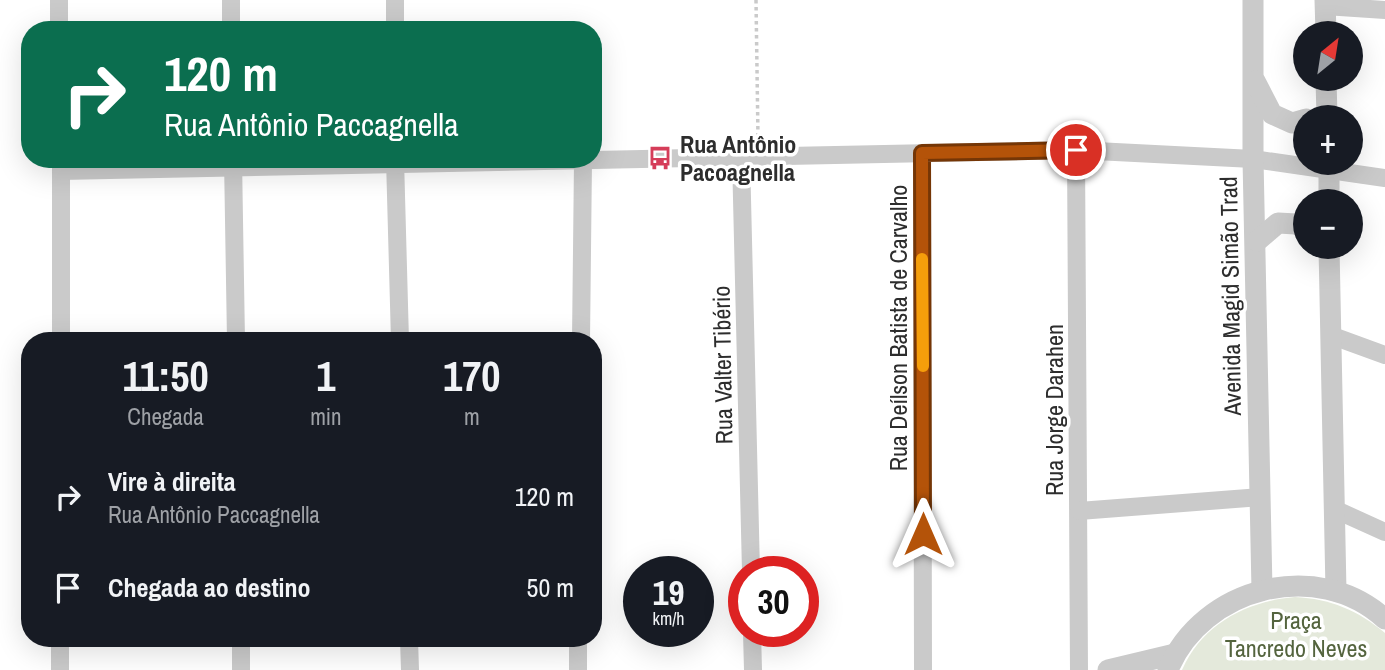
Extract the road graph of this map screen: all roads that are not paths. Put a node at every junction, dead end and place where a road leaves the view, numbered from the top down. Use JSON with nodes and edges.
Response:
{"nodes":[{"id":1,"x":59,"y":0,"type":"edge"},
{"id":2,"x":231,"y":0,"type":"edge"},
{"id":3,"x":394,"y":0,"type":"edge"},
{"id":4,"x":1253,"y":0,"type":"edge"},
{"id":5,"x":1325,"y":3,"type":"edge"},
{"id":6,"x":1385,"y":10,"type":"edge"},
{"id":7,"x":59,"y":21,"type":"edge"},
{"id":8,"x":231,"y":21,"type":"edge"},
{"id":9,"x":395,"y":21,"type":"edge"},
{"id":10,"x":1326,"y":21,"type":"edge"},
{"id":11,"x":1254,"y":79,"type":"junction"},
{"id":12,"x":1293,"y":122,"type":"edge"},
{"id":13,"x":1076,"y":150,"type":"junction"},
{"id":14,"x":922,"y":153,"type":"junction"},
{"id":15,"x":750,"y":156,"type":"junction"},
{"id":16,"x":1253,"y":159,"type":"junction"},
{"id":17,"x":602,"y":160,"type":"edge"},
{"id":18,"x":1293,"y":163,"type":"edge"},
{"id":19,"x":61,"y":168,"type":"edge"},
{"id":20,"x":233,"y":168,"type":"edge"},
{"id":21,"x":396,"y":168,"type":"edge"},
{"id":22,"x":583,"y":168,"type":"edge"},
{"id":23,"x":1363,"y":173,"type":"edge"},
{"id":24,"x":1385,"y":178,"type":"edge"},
{"id":25,"x":1293,"y":224,"type":"edge"},
{"id":26,"x":1257,"y":241,"type":"junction"},
{"id":27,"x":1326,"y":259,"type":"edge"},
{"id":28,"x":61,"y":332,"type":"edge"},
{"id":29,"x":236,"y":332,"type":"edge"},
{"id":30,"x":400,"y":332,"type":"edge"},
{"id":31,"x":581,"y":332,"type":"edge"},
{"id":32,"x":1330,"y":335,"type":"junction"},
{"id":33,"x":1385,"y":355,"type":"edge"},
{"id":34,"x":1261,"y":497,"type":"junction"},
{"id":35,"x":1334,"y":509,"type":"junction"},
{"id":36,"x":1079,"y":511,"type":"junction"},
{"id":37,"x":1385,"y":532,"type":"edge"},
{"id":38,"x":751,"y":556,"type":"edge"},
{"id":39,"x":1262,"y":590,"type":"junction"},
{"id":40,"x":1336,"y":591,"type":"junction"},
{"id":41,"x":1385,"y":620,"type":"edge"},
{"id":42,"x":61,"y":647,"type":"edge"},
{"id":43,"x":241,"y":647,"type":"edge"},
{"id":44,"x":409,"y":647,"type":"edge"},
{"id":45,"x":578,"y":647,"type":"edge"},
{"id":46,"x":752,"y":647,"type":"edge"},
{"id":47,"x":1172,"y":662,"type":"edge"},
{"id":48,"x":61,"y":670,"type":"edge"},
{"id":49,"x":241,"y":670,"type":"edge"},
{"id":50,"x":410,"y":670,"type":"edge"},
{"id":51,"x":578,"y":670,"type":"edge"},
{"id":52,"x":753,"y":670,"type":"edge"},
{"id":53,"x":923,"y":670,"type":"edge"},
{"id":54,"x":1079,"y":670,"type":"edge"},
{"id":55,"x":1108,"y":670,"type":"edge"}],
"edges":[{"from":1,"to":7,"type":"street"},
{"from":2,"to":8,"type":"street"},
{"from":3,"to":9,"type":"street"},
{"from":4,"to":11,"type":"street","name":"Avenida Magid Simão Trad"},
{"from":5,"to":6,"type":"street"},
{"from":5,"to":10,"type":"street"},
{"from":11,"to":12,"type":"street"},
{"from":11,"to":16,"type":"street","name":"Avenida Magid Simão Trad"},
{"from":13,"to":14,"type":"street"},
{"from":13,"to":16,"type":"street"},
{"from":13,"to":36,"type":"street","name":"Rua Jorge Darahen"},
{"from":14,"to":15,"type":"street"},
{"from":14,"to":53,"type":"street","name":"Rua Deílson Batista de Carvalho"},
{"from":15,"to":17,"type":"street"},
{"from":15,"to":38,"type":"street","name":"Rua Valter Tibério"},
{"from":16,"to":18,"type":"street"},
{"from":16,"to":26,"type":"street","name":"Avenida Magid Simão Trad"},
{"from":19,"to":28,"type":"street"},
{"from":20,"to":29,"type":"street"},
{"from":21,"to":30,"type":"street"},
{"from":22,"to":31,"type":"street"},
{"from":23,"to":24,"type":"street"},
{"from":25,"to":26,"type":"street"},
{"from":26,"to":34,"type":"street","name":"Avenida Magid Simão Trad"},
{"from":27,"to":32,"type":"street"},
{"from":32,"to":33,"type":"street"},
{"from":32,"to":35,"type":"street"},
{"from":34,"to":36,"type":"street"},
{"from":34,"to":39,"type":"street","name":"Avenida Magid Simão Trad"},
{"from":35,"to":37,"type":"street"},
{"from":35,"to":40,"type":"street"},
{"from":36,"to":54,"type":"street","name":"Rua Jorge Darahen"},
{"from":39,"to":40,"type":"street"},
{"from":39,"to":47,"type":"street"},
{"from":40,"to":41,"type":"street"},
{"from":42,"to":48,"type":"street"},
{"from":43,"to":49,"type":"street"},
{"from":44,"to":50,"type":"street"},
{"from":45,"to":51,"type":"street"},
{"from":46,"to":52,"type":"street"},
{"from":47,"to":55,"type":"street"}]}
